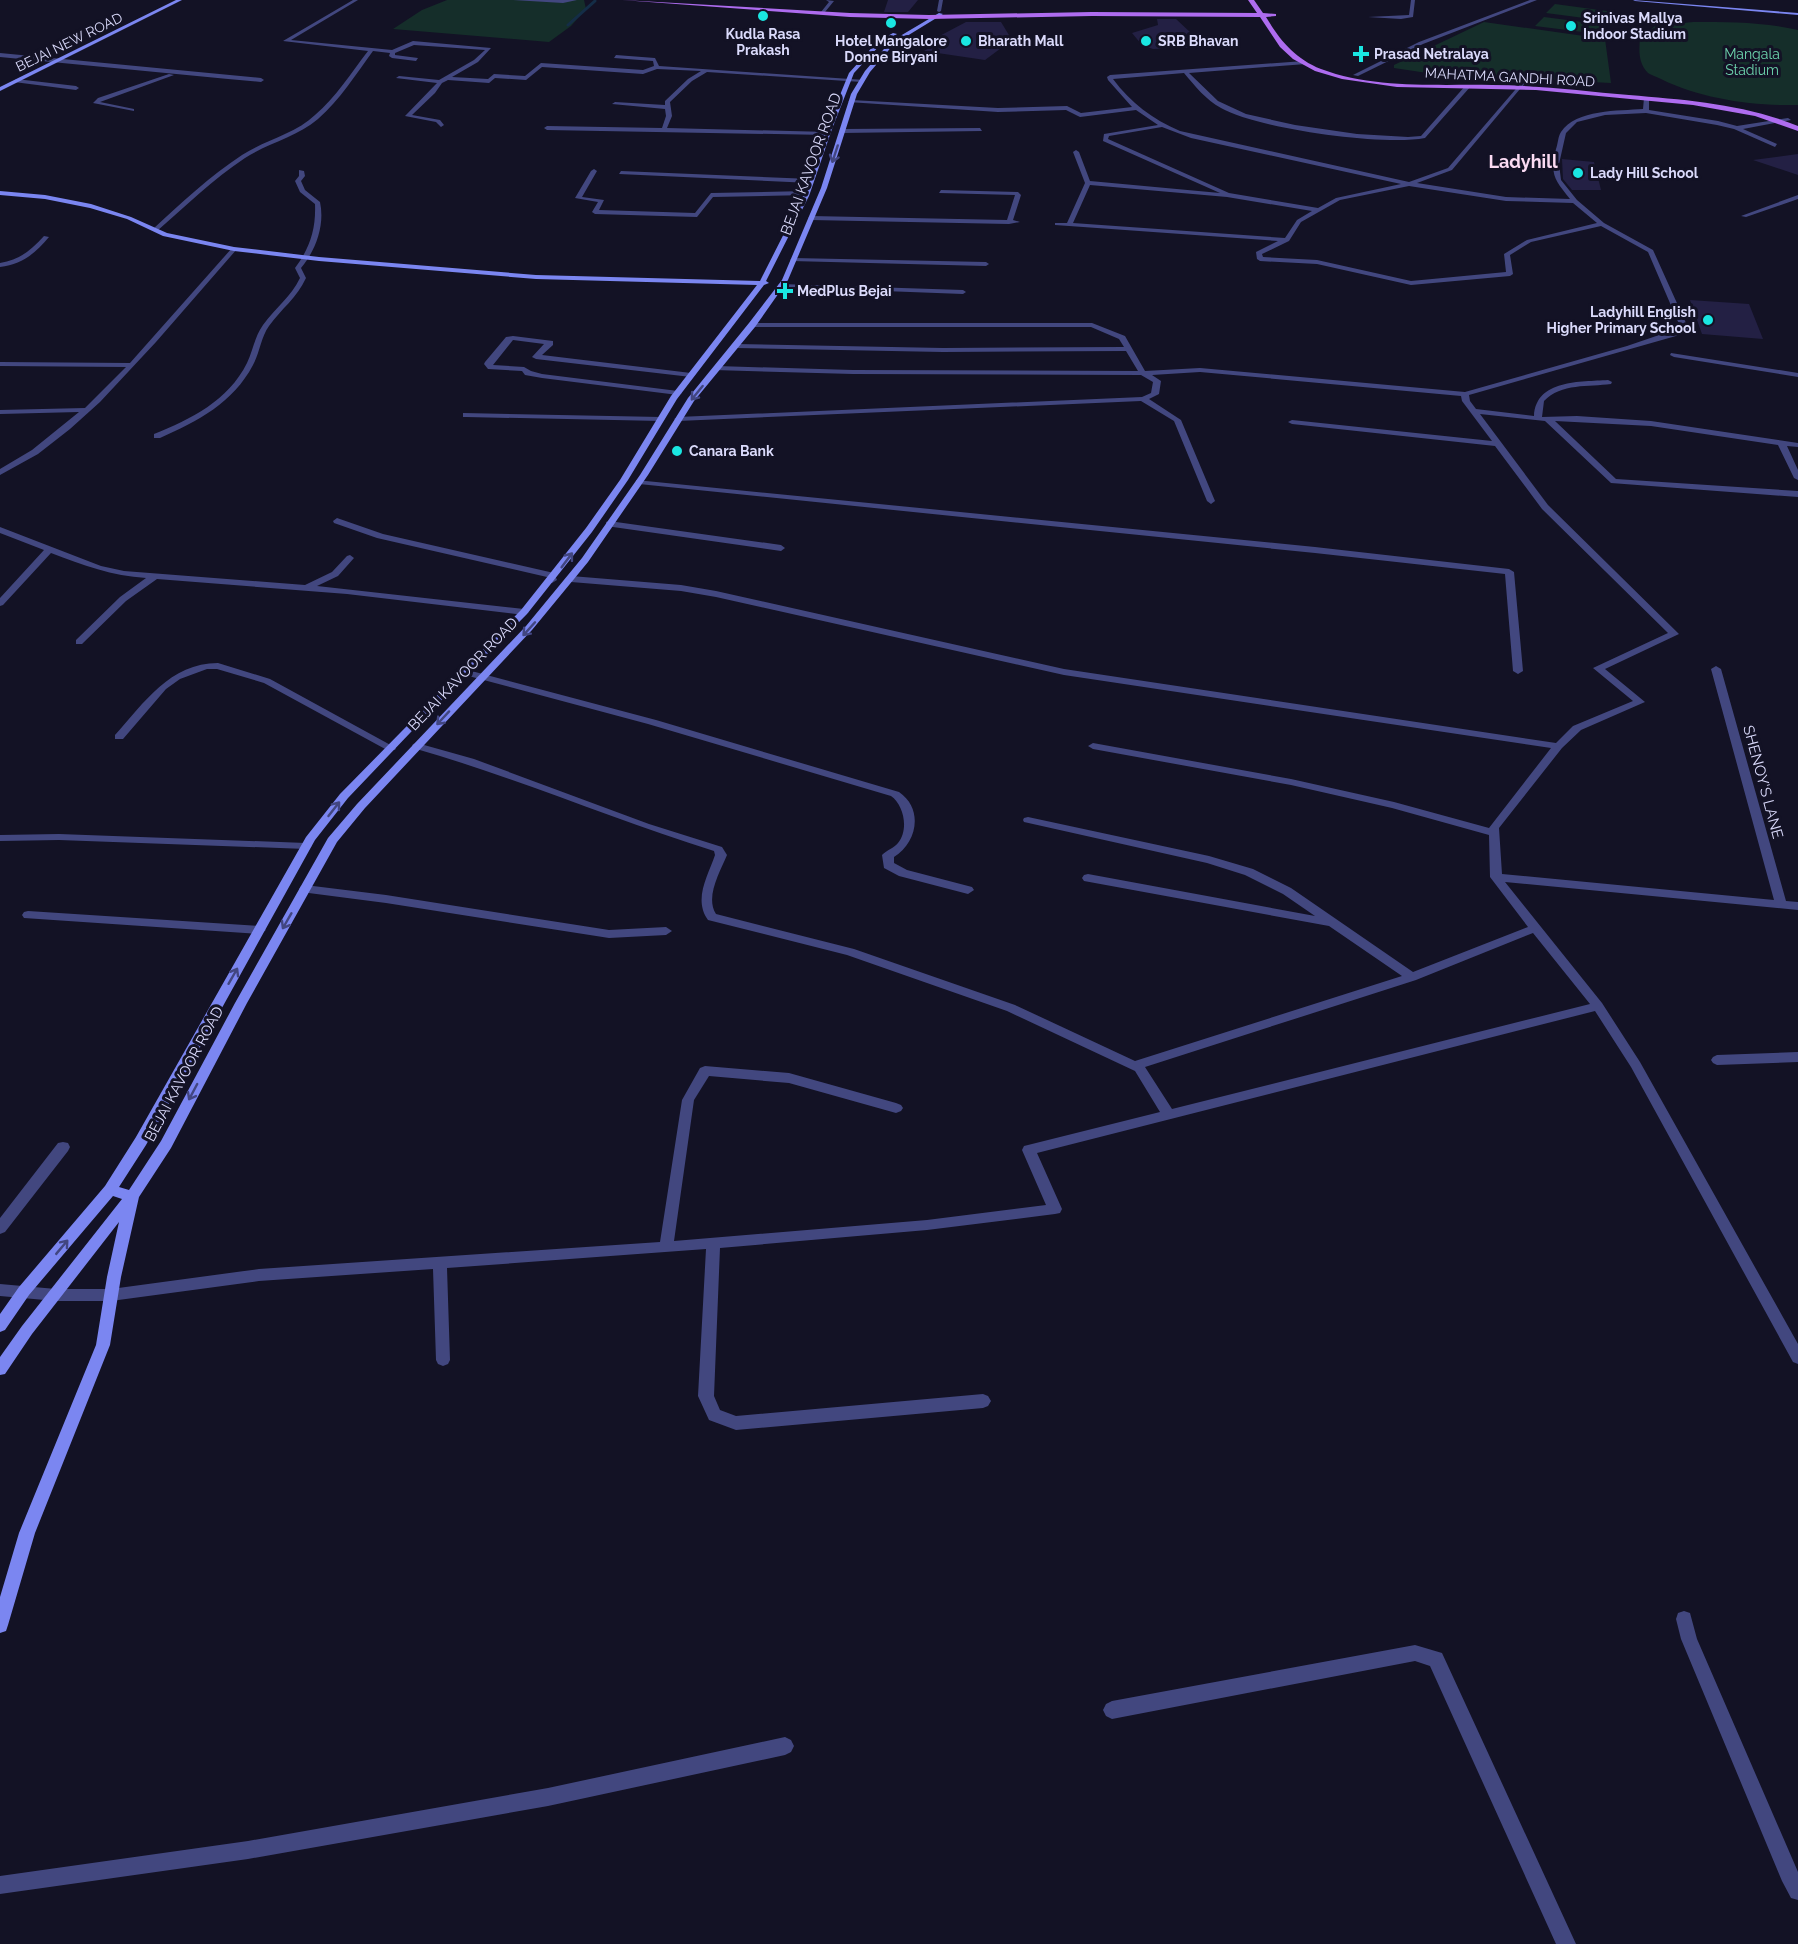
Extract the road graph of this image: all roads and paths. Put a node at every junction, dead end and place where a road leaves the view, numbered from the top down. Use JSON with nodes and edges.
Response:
{"nodes":[{"id":1,"x":180,"y":0,"type":"edge"},
{"id":2,"x":356,"y":0,"type":"edge"},
{"id":3,"x":515,"y":0,"type":"edge"},
{"id":4,"x":575,"y":0,"type":"edge"},
{"id":5,"x":625,"y":0,"type":"edge"},
{"id":6,"x":828,"y":0,"type":"edge"},
{"id":7,"x":941,"y":0,"type":"edge"},
{"id":8,"x":1413,"y":0,"type":"edge"},
{"id":9,"x":1535,"y":0,"type":"edge"},
{"id":10,"x":1635,"y":0,"type":"edge"},
{"id":11,"x":686,"y":1,"type":"edge"},
{"id":12,"x":1252,"y":1,"type":"edge"},
{"id":13,"x":823,"y":11,"type":"junction"},
{"id":14,"x":1272,"y":13,"type":"dead end"},
{"id":15,"x":1231,"y":14,"type":"junction"},
{"id":16,"x":1261,"y":14,"type":"junction"},
{"id":17,"x":1798,"y":14,"type":"edge"},
{"id":18,"x":936,"y":15,"type":"junction"},
{"id":19,"x":1370,"y":17,"type":"dead end"},
{"id":20,"x":1268,"y":25,"type":"junction"},
{"id":21,"x":1300,"y":50,"type":"dead end"},
{"id":22,"x":371,"y":51,"type":"junction"},
{"id":23,"x":393,"y":52,"type":"junction"},
{"id":24,"x":0,"y":55,"type":"edge"},
{"id":25,"x":616,"y":57,"type":"dead end"},
{"id":26,"x":63,"y":59,"type":"junction"},
{"id":27,"x":416,"y":59,"type":"dead end"},
{"id":28,"x":1304,"y":63,"type":"junction"},
{"id":29,"x":657,"y":68,"type":"junction"},
{"id":30,"x":706,"y":70,"type":"junction"},
{"id":31,"x":1185,"y":71,"type":"junction"},
{"id":32,"x":175,"y":73,"type":"junction"},
{"id":33,"x":1356,"y":75,"type":"junction"},
{"id":34,"x":399,"y":78,"type":"dead end"},
{"id":35,"x":261,"y":80,"type":"dead end"},
{"id":36,"x":441,"y":80,"type":"junction"},
{"id":37,"x":849,"y":80,"type":"junction"},
{"id":38,"x":862,"y":80,"type":"junction"},
{"id":39,"x":16,"y":81,"type":"junction"},
{"id":40,"x":1467,"y":86,"type":"junction"},
{"id":41,"x":1523,"y":86,"type":"junction"},
{"id":42,"x":0,"y":88,"type":"edge"},
{"id":43,"x":76,"y":88,"type":"dead end"},
{"id":44,"x":1646,"y":99,"type":"junction"},
{"id":45,"x":851,"y":102,"type":"junction"},
{"id":46,"x":615,"y":104,"type":"dead end"},
{"id":47,"x":667,"y":107,"type":"junction"},
{"id":48,"x":1138,"y":108,"type":"junction"},
{"id":49,"x":132,"y":110,"type":"dead end"},
{"id":50,"x":1646,"y":111,"type":"junction"},
{"id":51,"x":1788,"y":120,"type":"junction"},
{"id":52,"x":1779,"y":122,"type":"junction"},
{"id":53,"x":1798,"y":124,"type":"edge"},
{"id":54,"x":441,"y":125,"type":"dead end"},
{"id":55,"x":1160,"y":126,"type":"junction"},
{"id":56,"x":547,"y":128,"type":"dead end"},
{"id":57,"x":1736,"y":128,"type":"junction"},
{"id":58,"x":1798,"y":129,"type":"edge"},
{"id":59,"x":664,"y":130,"type":"junction"},
{"id":60,"x":980,"y":130,"type":"dead end"},
{"id":61,"x":842,"y":131,"type":"junction"},
{"id":62,"x":827,"y":133,"type":"junction"},
{"id":63,"x":1775,"y":145,"type":"dead end"},
{"id":64,"x":1076,"y":152,"type":"dead end"},
{"id":65,"x":301,"y":171,"type":"dead end"},
{"id":66,"x":594,"y":171,"type":"dead end"},
{"id":67,"x":621,"y":173,"type":"dead end"},
{"id":68,"x":811,"y":181,"type":"junction"},
{"id":69,"x":1088,"y":183,"type":"junction"},
{"id":70,"x":1409,"y":184,"type":"junction"},
{"id":71,"x":941,"y":192,"type":"dead end"},
{"id":72,"x":0,"y":193,"type":"edge"},
{"id":73,"x":807,"y":193,"type":"junction"},
{"id":74,"x":1227,"y":195,"type":"junction"},
{"id":75,"x":1798,"y":197,"type":"edge"},
{"id":76,"x":1575,"y":201,"type":"junction"},
{"id":77,"x":1319,"y":210,"type":"junction"},
{"id":78,"x":1744,"y":216,"type":"dead end"},
{"id":79,"x":811,"y":218,"type":"junction"},
{"id":80,"x":1057,"y":224,"type":"dead end"},
{"id":81,"x":1602,"y":224,"type":"junction"},
{"id":82,"x":1069,"y":225,"type":"junction"},
{"id":83,"x":154,"y":230,"type":"junction"},
{"id":84,"x":46,"y":237,"type":"dead end"},
{"id":85,"x":1287,"y":240,"type":"junction"},
{"id":86,"x":234,"y":249,"type":"junction"},
{"id":87,"x":307,"y":258,"type":"junction"},
{"id":88,"x":794,"y":260,"type":"junction"},
{"id":89,"x":0,"y":264,"type":"edge"},
{"id":90,"x":986,"y":264,"type":"dead end"},
{"id":91,"x":762,"y":283,"type":"junction"},
{"id":92,"x":781,"y":285,"type":"junction"},
{"id":93,"x":963,"y":292,"type":"dead end"},
{"id":94,"x":752,"y":325,"type":"junction"},
{"id":95,"x":736,"y":346,"type":"junction"},
{"id":96,"x":1129,"y":349,"type":"junction"},
{"id":97,"x":1674,"y":355,"type":"dead end"},
{"id":98,"x":536,"y":357,"type":"junction"},
{"id":99,"x":0,"y":364,"type":"edge"},
{"id":100,"x":132,"y":365,"type":"junction"},
{"id":101,"x":717,"y":368,"type":"junction"},
{"id":102,"x":524,"y":369,"type":"junction"},
{"id":103,"x":1143,"y":373,"type":"junction"},
{"id":104,"x":691,"y":375,"type":"junction"},
{"id":105,"x":1798,"y":375,"type":"edge"},
{"id":106,"x":1608,"y":382,"type":"dead end"},
{"id":107,"x":678,"y":393,"type":"junction"},
{"id":108,"x":1465,"y":394,"type":"junction"},
{"id":109,"x":1143,"y":399,"type":"junction"},
{"id":110,"x":86,"y":410,"type":"junction"},
{"id":111,"x":1474,"y":411,"type":"junction"},
{"id":112,"x":0,"y":412,"type":"edge"},
{"id":113,"x":466,"y":415,"type":"dead end"},
{"id":114,"x":1538,"y":418,"type":"junction"},
{"id":115,"x":657,"y":419,"type":"junction"},
{"id":116,"x":678,"y":419,"type":"junction"},
{"id":117,"x":1548,"y":419,"type":"junction"},
{"id":118,"x":1293,"y":422,"type":"dead end"},
{"id":119,"x":157,"y":436,"type":"dead end"},
{"id":120,"x":1781,"y":443,"type":"junction"},
{"id":121,"x":1499,"y":444,"type":"junction"},
{"id":122,"x":1798,"y":445,"type":"edge"},
{"id":123,"x":0,"y":473,"type":"edge"},
{"id":124,"x":1798,"y":478,"type":"edge"},
{"id":125,"x":639,"y":482,"type":"junction"},
{"id":126,"x":1798,"y":494,"type":"edge"},
{"id":127,"x":1211,"y":501,"type":"dead end"},
{"id":128,"x":337,"y":521,"type":"dead end"},
{"id":129,"x":609,"y":524,"type":"junction"},
{"id":130,"x":0,"y":530,"type":"edge"},
{"id":131,"x":781,"y":548,"type":"dead end"},
{"id":132,"x":50,"y":549,"type":"junction"},
{"id":133,"x":351,"y":558,"type":"dead end"},
{"id":134,"x":153,"y":578,"type":"junction"},
{"id":135,"x":571,"y":579,"type":"junction"},
{"id":136,"x":552,"y":580,"type":"junction"},
{"id":137,"x":305,"y":589,"type":"junction"},
{"id":138,"x":0,"y":603,"type":"edge"},
{"id":139,"x":524,"y":612,"type":"junction"},
{"id":140,"x":79,"y":642,"type":"dead end"},
{"id":141,"x":1716,"y":669,"type":"dead end"},
{"id":142,"x":1518,"y":671,"type":"dead end"},
{"id":143,"x":464,"y":672,"type":"junction"},
{"id":144,"x":484,"y":676,"type":"junction"},
{"id":145,"x":119,"y":737,"type":"dead end"},
{"id":146,"x":417,"y":746,"type":"junction"},
{"id":147,"x":1093,"y":746,"type":"dead end"},
{"id":148,"x":1558,"y":746,"type":"junction"},
{"id":149,"x":391,"y":748,"type":"junction"},
{"id":150,"x":1028,"y":820,"type":"dead end"},
{"id":151,"x":1494,"y":833,"type":"junction"},
{"id":152,"x":0,"y":838,"type":"edge"},
{"id":153,"x":306,"y":846,"type":"junction"},
{"id":154,"x":1496,"y":877,"type":"junction"},
{"id":155,"x":1088,"y":878,"type":"dead end"},
{"id":156,"x":305,"y":889,"type":"junction"},
{"id":157,"x":968,"y":890,"type":"dead end"},
{"id":158,"x":1781,"y":903,"type":"junction"},
{"id":159,"x":1798,"y":906,"type":"edge"},
{"id":160,"x":28,"y":915,"type":"dead end"},
{"id":161,"x":1336,"y":923,"type":"junction"},
{"id":162,"x":1535,"y":928,"type":"junction"},
{"id":163,"x":260,"y":930,"type":"junction"},
{"id":164,"x":666,"y":931,"type":"dead end"},
{"id":165,"x":1412,"y":976,"type":"junction"},
{"id":166,"x":1598,"y":1006,"type":"junction"},
{"id":167,"x":1798,"y":1057,"type":"edge"},
{"id":168,"x":1717,"y":1060,"type":"dead end"},
{"id":169,"x":1134,"y":1066,"type":"junction"},
{"id":170,"x":896,"y":1108,"type":"dead end"},
{"id":171,"x":1169,"y":1115,"type":"junction"},
{"id":172,"x":63,"y":1147,"type":"dead end"},
{"id":173,"x":110,"y":1190,"type":"junction"},
{"id":174,"x":132,"y":1196,"type":"junction"},
{"id":175,"x":0,"y":1228,"type":"edge"},
{"id":176,"x":713,"y":1243,"type":"junction"},
{"id":177,"x":666,"y":1247,"type":"junction"},
{"id":178,"x":440,"y":1263,"type":"junction"},
{"id":179,"x":0,"y":1290,"type":"edge"},
{"id":180,"x":24,"y":1291,"type":"junction"},
{"id":181,"x":56,"y":1295,"type":"junction"},
{"id":182,"x":111,"y":1295,"type":"junction"},
{"id":183,"x":0,"y":1326,"type":"edge"},
{"id":184,"x":1798,"y":1358,"type":"edge"},
{"id":185,"x":443,"y":1360,"type":"dead end"},
{"id":186,"x":0,"y":1369,"type":"edge"},
{"id":187,"x":982,"y":1401,"type":"dead end"},
{"id":188,"x":1684,"y":1619,"type":"dead end"},
{"id":189,"x":0,"y":1625,"type":"edge"},
{"id":190,"x":1112,"y":1710,"type":"dead end"},
{"id":191,"x":785,"y":1746,"type":"dead end"},
{"id":192,"x":0,"y":1885,"type":"edge"},
{"id":193,"x":1798,"y":1891,"type":"edge"},
{"id":194,"x":1566,"y":1944,"type":"edge"}],
"edges":[{"from":1,"to":26,"type":"main road","name":"BEJAI NEW ROAD"},
{"from":2,"to":22,"type":"street"},
{"from":3,"to":4,"type":"street"},
{"from":5,"to":11,"type":"main road"},
{"from":6,"to":13,"type":"street"},
{"from":7,"to":18,"type":"street"},
{"from":8,"to":19,"type":"street"},
{"from":9,"to":33,"type":"street"},
{"from":10,"to":17,"type":"main road"},
{"from":11,"to":13,"type":"main road"},
{"from":11,"to":18,"type":"main road"},
{"from":12,"to":15,"type":"main road"},
{"from":12,"to":16,"type":"main road","name":"MAHATMA GANDHI ROAD"},
{"from":13,"to":18,"type":"main road"},
{"from":14,"to":16,"type":"main road"},
{"from":15,"to":16,"type":"main road"},
{"from":15,"to":18,"type":"main road"},
{"from":15,"to":20,"type":"main road"},
{"from":16,"to":20,"type":"main road","name":"MAHATMA GANDHI ROAD"},
{"from":18,"to":37,"type":"main road","name":"BEJAI KAVOOR ROAD"},
{"from":18,"to":38,"type":"main road","name":"BEJAI KAVOOR ROAD"},
{"from":20,"to":28,"type":"main road","name":"MAHATMA GANDHI ROAD"},
{"from":21,"to":33,"type":"main road","name":"MAHATMA GANDHI ROAD"},
{"from":22,"to":23,"type":"street"},
{"from":22,"to":83,"type":"street"},
{"from":23,"to":27,"type":"street"},
{"from":23,"to":36,"type":"street"},
{"from":24,"to":26,"type":"street"},
{"from":25,"to":29,"type":"street"},
{"from":26,"to":32,"type":"street"},
{"from":26,"to":39,"type":"main road","name":"BEJAI NEW ROAD"},
{"from":28,"to":31,"type":"street"},
{"from":28,"to":40,"type":"main road","name":"MAHATMA GANDHI ROAD"},
{"from":29,"to":30,"type":"street"},
{"from":29,"to":36,"type":"street"},
{"from":30,"to":37,"type":"street"},
{"from":30,"to":47,"type":"street"},
{"from":31,"to":40,"type":"street"},
{"from":31,"to":48,"type":"street"},
{"from":32,"to":35,"type":"street"},
{"from":32,"to":49,"type":"street"},
{"from":33,"to":41,"type":"main road","name":"MAHATMA GANDHI ROAD"},
{"from":34,"to":36,"type":"street"},
{"from":36,"to":54,"type":"street"},
{"from":37,"to":38,"type":"street"},
{"from":37,"to":62,"type":"main road","name":"BEJAI KAVOOR ROAD"},
{"from":38,"to":45,"type":"main road","name":"BEJAI KAVOOR ROAD"},
{"from":39,"to":42,"type":"main road","name":"BEJAI NEW ROAD"},
{"from":39,"to":43,"type":"street"},
{"from":40,"to":41,"type":"main road","name":"MAHATMA GANDHI ROAD"},
{"from":41,"to":44,"type":"main road","name":"MAHATMA GANDHI ROAD"},
{"from":41,"to":51,"type":"main road","name":"MAHATMA GANDHI ROAD"},
{"from":41,"to":70,"type":"street"},
{"from":44,"to":50,"type":"street"},
{"from":44,"to":52,"type":"main road","name":"MAHATMA GANDHI ROAD"},
{"from":45,"to":48,"type":"street"},
{"from":45,"to":61,"type":"main road","name":"BEJAI KAVOOR ROAD"},
{"from":46,"to":47,"type":"street"},
{"from":47,"to":59,"type":"street"},
{"from":48,"to":55,"type":"street"},
{"from":50,"to":57,"type":"street"},
{"from":50,"to":76,"type":"street"},
{"from":51,"to":52,"type":"street"},
{"from":51,"to":53,"type":"main road","name":"MAHATMA GANDHI ROAD"},
{"from":52,"to":57,"type":"street"},
{"from":52,"to":58,"type":"main road","name":"MAHATMA GANDHI ROAD"},
{"from":55,"to":70,"type":"street"},
{"from":55,"to":74,"type":"street"},
{"from":56,"to":59,"type":"street"},
{"from":57,"to":63,"type":"street"},
{"from":59,"to":62,"type":"street"},
{"from":60,"to":61,"type":"street"},
{"from":61,"to":79,"type":"main road","name":"BEJAI KAVOOR ROAD","one_way":true},
{"from":62,"to":68,"type":"main road","name":"BEJAI KAVOOR ROAD"},
{"from":64,"to":69,"type":"street"},
{"from":65,"to":87,"type":"street"},
{"from":66,"to":73,"type":"street"},
{"from":67,"to":68,"type":"street"},
{"from":68,"to":73,"type":"main road","name":"BEJAI KAVOOR ROAD"},
{"from":69,"to":74,"type":"street"},
{"from":69,"to":82,"type":"street"},
{"from":70,"to":76,"type":"street"},
{"from":70,"to":77,"type":"street"},
{"from":71,"to":79,"type":"street"},
{"from":72,"to":83,"type":"main road"},
{"from":73,"to":91,"type":"main road","name":"BEJAI KAVOOR ROAD"},
{"from":74,"to":77,"type":"street"},
{"from":75,"to":78,"type":"street"},
{"from":76,"to":81,"type":"street"},
{"from":77,"to":85,"type":"street"},
{"from":79,"to":88,"type":"main road","name":"BEJAI KAVOOR ROAD"},
{"from":80,"to":82,"type":"street"},
{"from":81,"to":85,"type":"street"},
{"from":81,"to":108,"type":"street"},
{"from":82,"to":85,"type":"street"},
{"from":83,"to":86,"type":"main road"},
{"from":84,"to":89,"type":"street"},
{"from":86,"to":87,"type":"main road"},
{"from":86,"to":100,"type":"street"},
{"from":87,"to":91,"type":"main road"},
{"from":87,"to":119,"type":"street"},
{"from":88,"to":90,"type":"street"},
{"from":88,"to":92,"type":"main road","name":"BEJAI KAVOOR ROAD"},
{"from":91,"to":92,"type":"main road"},
{"from":91,"to":104,"type":"main road","name":"BEJAI KAVOOR ROAD"},
{"from":92,"to":93,"type":"street"},
{"from":92,"to":94,"type":"main road","name":"BEJAI KAVOOR ROAD"},
{"from":94,"to":95,"type":"main road","name":"BEJAI KAVOOR ROAD"},
{"from":94,"to":96,"type":"street"},
{"from":95,"to":96,"type":"street"},
{"from":95,"to":101,"type":"main road","name":"BEJAI KAVOOR ROAD"},
{"from":96,"to":103,"type":"street"},
{"from":97,"to":105,"type":"street"},
{"from":98,"to":102,"type":"street"},
{"from":98,"to":102,"type":"street"},
{"from":98,"to":104,"type":"street"},
{"from":99,"to":100,"type":"street"},
{"from":100,"to":110,"type":"street"},
{"from":101,"to":103,"type":"street"},
{"from":101,"to":116,"type":"main road","name":"BEJAI KAVOOR ROAD","one_way":true},
{"from":102,"to":107,"type":"street"},
{"from":103,"to":108,"type":"street"},
{"from":103,"to":109,"type":"street"},
{"from":104,"to":107,"type":"main road","name":"BEJAI KAVOOR ROAD"},
{"from":106,"to":114,"type":"street"},
{"from":107,"to":115,"type":"main road","name":"BEJAI KAVOOR ROAD"},
{"from":108,"to":111,"type":"street"},
{"from":109,"to":116,"type":"street"},
{"from":109,"to":127,"type":"street"},
{"from":110,"to":112,"type":"street"},
{"from":110,"to":123,"type":"street"},
{"from":111,"to":114,"type":"street"},
{"from":111,"to":121,"type":"street"},
{"from":113,"to":115,"type":"street"},
{"from":114,"to":117,"type":"street"},
{"from":136,"to":115,"type":"main road","name":"BEJAI KAVOOR ROAD","one_way":true},
{"from":116,"to":125,"type":"main road","name":"BEJAI KAVOOR ROAD"},
{"from":117,"to":120,"type":"street"},
{"from":117,"to":126,"type":"street"},
{"from":118,"to":121,"type":"street"},
{"from":120,"to":122,"type":"street"},
{"from":120,"to":124,"type":"street"},
{"from":121,"to":148,"type":"street"},
{"from":125,"to":129,"type":"main road","name":"BEJAI KAVOOR ROAD"},
{"from":125,"to":142,"type":"street"},
{"from":128,"to":136,"type":"street"},
{"from":129,"to":131,"type":"street"},
{"from":129,"to":135,"type":"main road","name":"BEJAI KAVOOR ROAD"},
{"from":130,"to":132,"type":"street"},
{"from":132,"to":134,"type":"street"},
{"from":132,"to":138,"type":"street"},
{"from":133,"to":137,"type":"street"},
{"from":134,"to":137,"type":"street"},
{"from":134,"to":140,"type":"street"},
{"from":135,"to":144,"type":"main road","name":"BEJAI KAVOOR ROAD","one_way":true},
{"from":135,"to":148,"type":"street"},
{"from":136,"to":139,"type":"main road","name":"BEJAI KAVOOR ROAD"},
{"from":137,"to":139,"type":"street"},
{"from":139,"to":143,"type":"main road","name":"BEJAI KAVOOR ROAD"},
{"from":141,"to":158,"type":"street","name":"SHENOY'S LANE"},
{"from":143,"to":144,"type":"street"},
{"from":143,"to":149,"type":"main road","name":"BEJAI KAVOOR ROAD"},
{"from":144,"to":146,"type":"main road","name":"BEJAI KAVOOR ROAD","one_way":true},
{"from":144,"to":157,"type":"street"},
{"from":145,"to":149,"type":"street"},
{"from":146,"to":156,"type":"main road","name":"BEJAI KAVOOR ROAD"},
{"from":146,"to":169,"type":"street"},
{"from":147,"to":151,"type":"street"},
{"from":148,"to":151,"type":"street"},
{"from":153,"to":149,"type":"main road","name":"BEJAI KAVOOR ROAD","one_way":true},
{"from":150,"to":161,"type":"street"},
{"from":151,"to":154,"type":"street"},
{"from":152,"to":153,"type":"street"},
{"from":153,"to":163,"type":"main road","name":"BEJAI KAVOOR ROAD"},
{"from":154,"to":158,"type":"street"},
{"from":154,"to":162,"type":"street"},
{"from":155,"to":161,"type":"street"},
{"from":156,"to":164,"type":"street"},
{"from":156,"to":174,"type":"main road","name":"BEJAI KAVOOR ROAD","one_way":true},
{"from":158,"to":159,"type":"street"},
{"from":160,"to":163,"type":"street"},
{"from":161,"to":165,"type":"street"},
{"from":162,"to":165,"type":"street"},
{"from":162,"to":166,"type":"street"},
{"from":173,"to":163,"type":"main road","name":"BEJAI KAVOOR ROAD","one_way":true},
{"from":165,"to":169,"type":"street"},
{"from":166,"to":171,"type":"street"},
{"from":166,"to":184,"type":"street"},
{"from":167,"to":168,"type":"street"},
{"from":169,"to":171,"type":"street"},
{"from":170,"to":177,"type":"street"},
{"from":171,"to":176,"type":"street"},
{"from":172,"to":175,"type":"street"},
{"from":173,"to":174,"type":"main road"},
{"from":180,"to":173,"type":"main road","name":"BEJAI KAVOOR ROAD","one_way":true},
{"from":174,"to":181,"type":"main road","name":"BEJAI KAVOOR ROAD"},
{"from":174,"to":182,"type":"main road"},
{"from":176,"to":177,"type":"street"},
{"from":176,"to":187,"type":"street"},
{"from":177,"to":178,"type":"street"},
{"from":178,"to":182,"type":"street"},
{"from":178,"to":185,"type":"street"},
{"from":179,"to":180,"type":"street"},
{"from":180,"to":181,"type":"street"},
{"from":180,"to":183,"type":"main road","name":"BEJAI KAVOOR ROAD"},
{"from":181,"to":182,"type":"street"},
{"from":181,"to":186,"type":"main road","name":"BEJAI KAVOOR ROAD"},
{"from":182,"to":189,"type":"main road"},
{"from":188,"to":193,"type":"street"},
{"from":190,"to":194,"type":"street"},
{"from":191,"to":192,"type":"street"}]}
